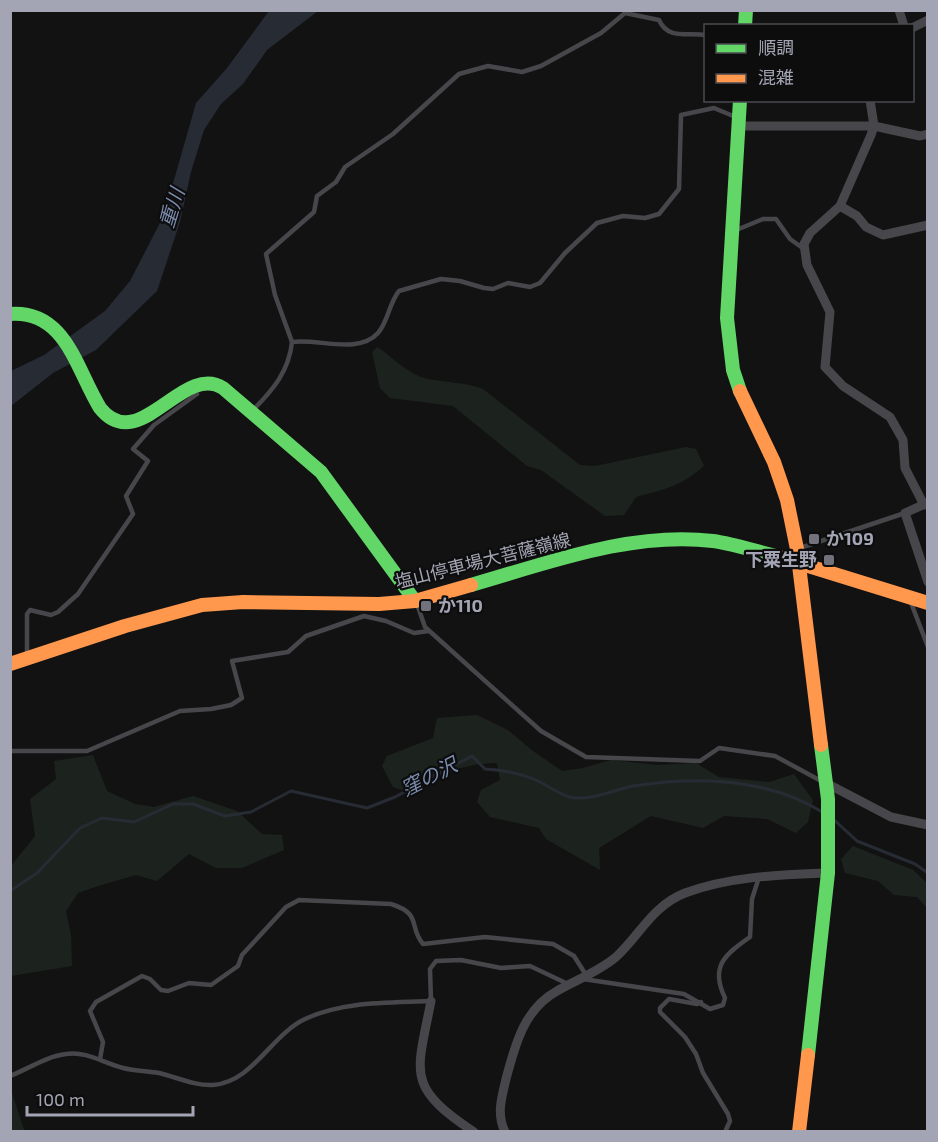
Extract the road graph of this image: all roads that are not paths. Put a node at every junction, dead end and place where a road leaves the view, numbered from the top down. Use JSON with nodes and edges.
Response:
{"nodes":[{"id":1,"x":704,"y":35,"type":"edge"},
{"id":2,"x":740,"y":102,"type":"edge"},
{"id":3,"x":870,"y":102,"type":"edge"},
{"id":4,"x":739,"y":122,"type":"junction"},
{"id":5,"x":874,"y":126,"type":"junction"},
{"id":6,"x":927,"y":134,"type":"edge"},
{"id":7,"x":840,"y":206,"type":"junction"},
{"id":8,"x":927,"y":225,"type":"edge"},
{"id":9,"x":732,"y":232,"type":"junction"},
{"id":10,"x":804,"y":249,"type":"junction"},
{"id":11,"x":10,"y":314,"type":"edge"},
{"id":12,"x":292,"y":342,"type":"junction"},
{"id":13,"x":193,"y":387,"type":"junction"},
{"id":14,"x":253,"y":410,"type":"junction"},
{"id":15,"x":926,"y":504,"type":"edge"},
{"id":16,"x":905,"y":513,"type":"junction"},
{"id":17,"x":798,"y":556,"type":"junction"},
{"id":18,"x":927,"y":582,"type":"edge"},
{"id":19,"x":909,"y":597,"type":"junction"},
{"id":20,"x":415,"y":600,"type":"junction"},
{"id":21,"x":927,"y":603,"type":"edge"},
{"id":22,"x":429,"y":631,"type":"junction"},
{"id":23,"x":927,"y":647,"type":"edge"},
{"id":24,"x":27,"y":658,"type":"junction"},
{"id":25,"x":10,"y":664,"type":"edge"},
{"id":26,"x":10,"y":751,"type":"edge"},
{"id":27,"x":826,"y":783,"type":"junction"},
{"id":28,"x":927,"y":825,"type":"edge"},
{"id":29,"x":828,"y":873,"type":"junction"},
{"id":30,"x":759,"y":876,"type":"junction"},
{"id":31,"x":583,"y":977,"type":"junction"},
{"id":32,"x":569,"y":984,"type":"junction"},
{"id":33,"x":431,"y":1001,"type":"junction"},
{"id":34,"x":700,"y":1002,"type":"junction"},
{"id":35,"x":100,"y":1059,"type":"junction"},
{"id":36,"x":10,"y":1076,"type":"edge"},
{"id":37,"x":474,"y":1131,"type":"edge"},
{"id":38,"x":505,"y":1131,"type":"edge"},
{"id":39,"x":725,"y":1131,"type":"edge"},
{"id":40,"x":800,"y":1131,"type":"edge"}],
"edges":[{"from":1,"to":12,"type":"lane"},
{"from":2,"to":4,"type":"street"},
{"from":3,"to":5,"type":"street"},
{"from":4,"to":5,"type":"street"},
{"from":4,"to":9,"type":"street"},
{"from":4,"to":12,"type":"lane"},
{"from":5,"to":6,"type":"street"},
{"from":5,"to":7,"type":"street"},
{"from":7,"to":8,"type":"street"},
{"from":7,"to":10,"type":"street"},
{"from":9,"to":10,"type":"lane"},
{"from":9,"to":17,"type":"street"},
{"from":10,"to":15,"type":"street"},
{"from":11,"to":13,"type":"street"},
{"from":12,"to":14,"type":"lane"},
{"from":13,"to":14,"type":"street"},
{"from":13,"to":24,"type":"lane"},
{"from":14,"to":20,"type":"street"},
{"from":15,"to":16,"type":"street"},
{"from":16,"to":17,"type":"lane"},
{"from":16,"to":18,"type":"street"},
{"from":17,"to":19,"type":"street","name":"塩山停車場大菩薩嶺線"},
{"from":17,"to":20,"type":"street","name":"塩山停車場大菩薩嶺線"},
{"from":17,"to":27,"type":"street"},
{"from":19,"to":21,"type":"street","name":"塩山停車場大菩薩嶺線"},
{"from":19,"to":23,"type":"lane"},
{"from":20,"to":22,"type":"lane"},
{"from":20,"to":24,"type":"street","name":"塩山停車場大菩薩嶺線"},
{"from":22,"to":26,"type":"lane"},
{"from":22,"to":27,"type":"lane"},
{"from":24,"to":25,"type":"street","name":"塩山停車場大菩薩嶺線"},
{"from":27,"to":28,"type":"street"},
{"from":27,"to":29,"type":"street"},
{"from":29,"to":30,"type":"street"},
{"from":29,"to":40,"type":"street"},
{"from":30,"to":31,"type":"street"},
{"from":30,"to":34,"type":"lane"},
{"from":31,"to":32,"type":"street"},
{"from":31,"to":34,"type":"lane"},
{"from":31,"to":35,"type":"lane"},
{"from":32,"to":33,"type":"lane"},
{"from":32,"to":38,"type":"street"},
{"from":33,"to":35,"type":"lane"},
{"from":33,"to":37,"type":"street"},
{"from":34,"to":39,"type":"lane"},
{"from":35,"to":36,"type":"lane"}]}
